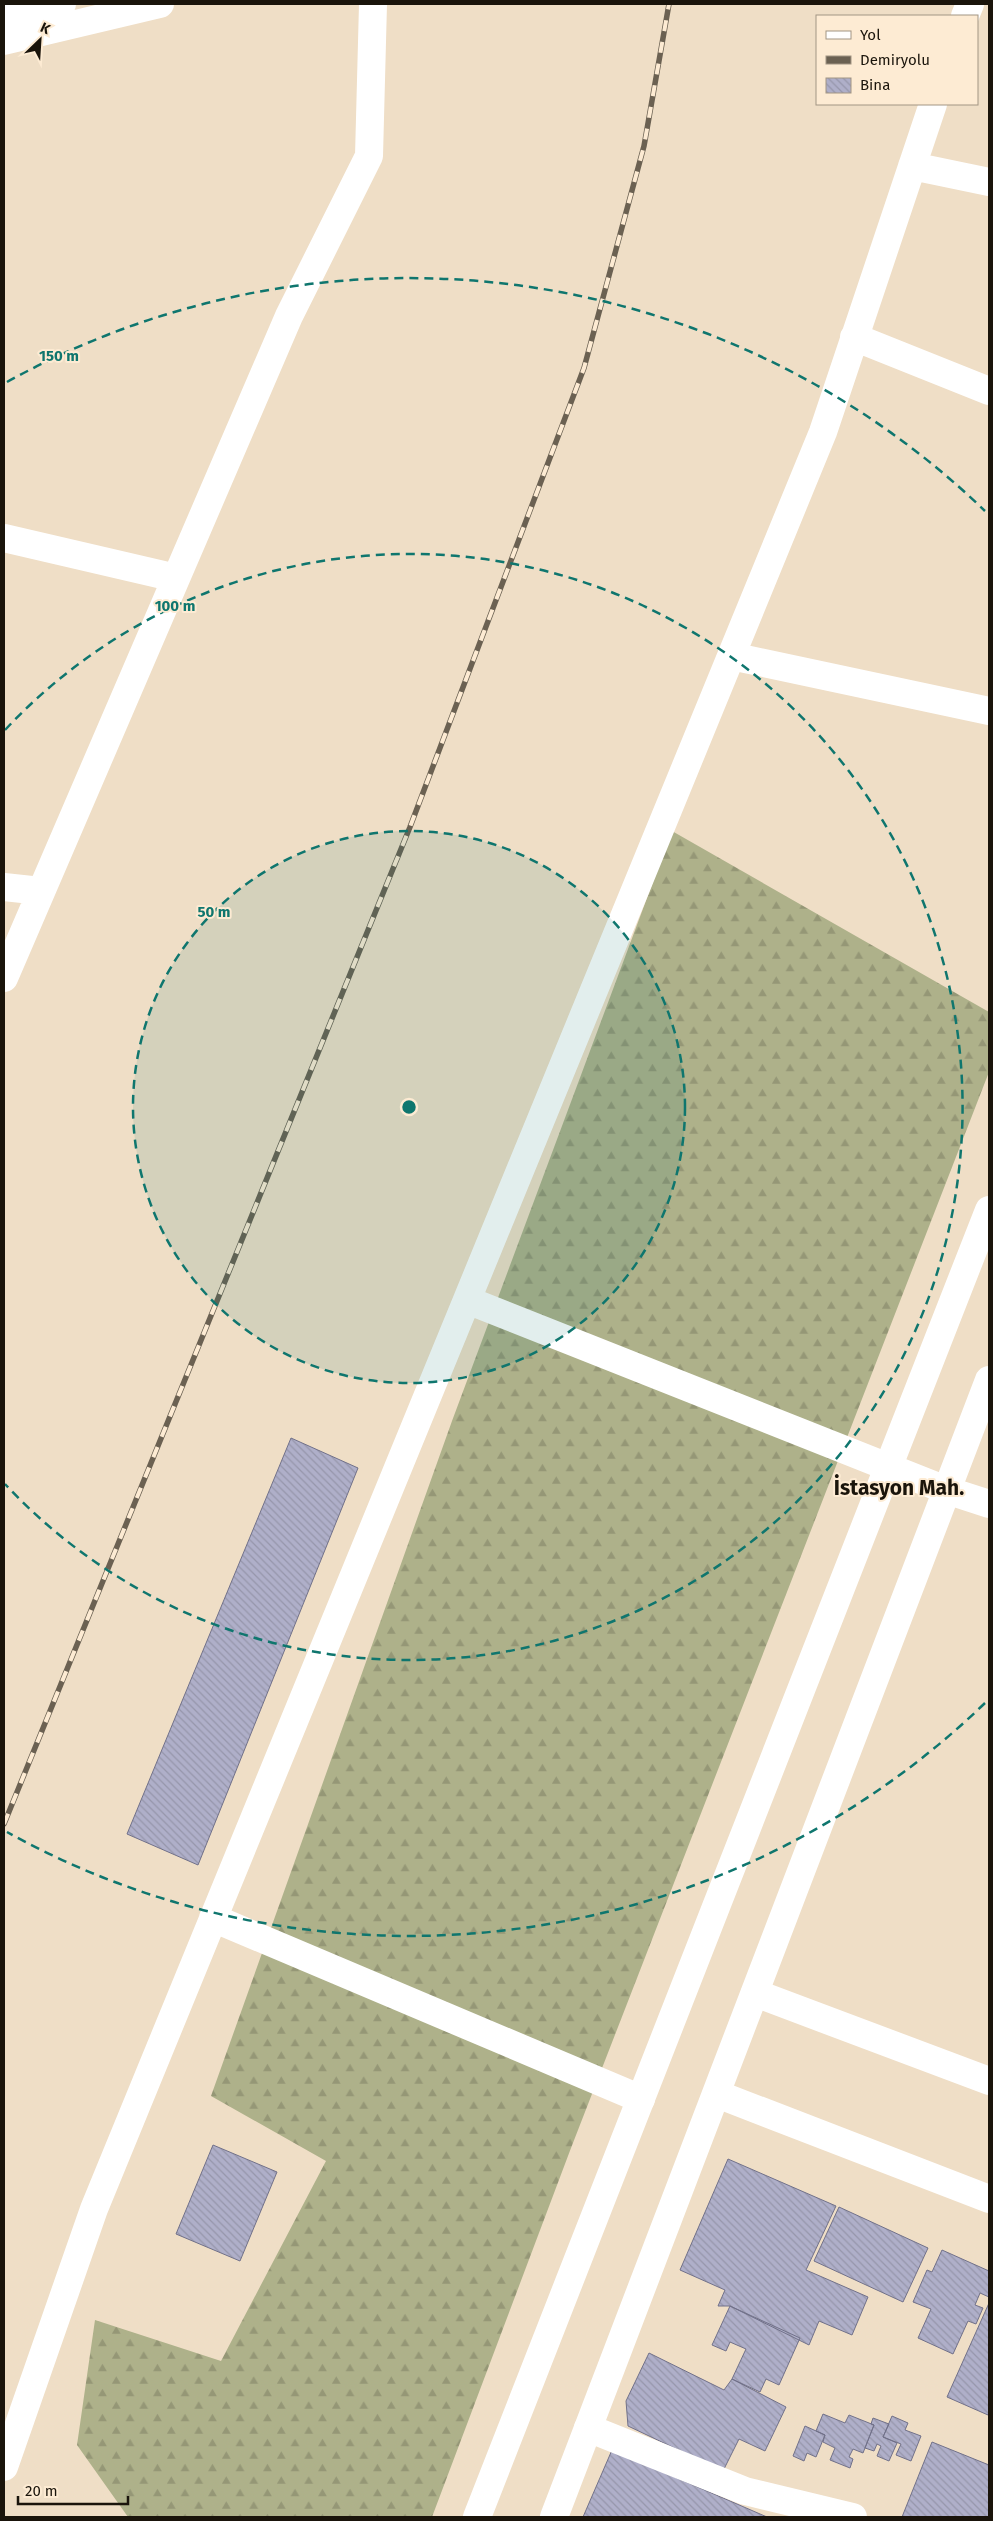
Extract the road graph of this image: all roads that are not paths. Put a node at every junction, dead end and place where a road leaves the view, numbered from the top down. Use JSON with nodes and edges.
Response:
{"nodes":[{"id":1,"x":62,"y":4,"type":"edge"},
{"id":2,"x":160,"y":4,"type":"edge"},
{"id":3,"x":373,"y":4,"type":"edge"},
{"id":4,"x":4,"y":17,"type":"edge"},
{"id":5,"x":4,"y":40,"type":"edge"},
{"id":6,"x":933,"y":105,"type":"edge"},
{"id":7,"x":912,"y":166,"type":"junction"},
{"id":8,"x":989,"y":182,"type":"edge"},
{"id":9,"x":854,"y":337,"type":"junction"},
{"id":10,"x":989,"y":391,"type":"edge"},
{"id":11,"x":4,"y":538,"type":"edge"},
{"id":12,"x":176,"y":578,"type":"junction"},
{"id":13,"x":731,"y":656,"type":"junction"},
{"id":14,"x":988,"y":706,"type":"edge"},
{"id":15,"x":4,"y":887,"type":"edge"},
{"id":16,"x":41,"y":891,"type":"junction"},
{"id":17,"x":4,"y":978,"type":"edge"},
{"id":18,"x":989,"y":1210,"type":"edge"},
{"id":19,"x":467,"y":1300,"type":"junction"},
{"id":20,"x":989,"y":1380,"type":"edge"},
{"id":21,"x":888,"y":1468,"type":"junction"},
{"id":22,"x":946,"y":1490,"type":"junction"},
{"id":23,"x":989,"y":1504,"type":"edge"},
{"id":24,"x":213,"y":1918,"type":"junction"},
{"id":25,"x":755,"y":1993,"type":"junction"},
{"id":26,"x":989,"y":2081,"type":"edge"},
{"id":27,"x":717,"y":2094,"type":"junction"},
{"id":28,"x":641,"y":2099,"type":"junction"},
{"id":29,"x":989,"y":2199,"type":"edge"},
{"id":30,"x":588,"y":2428,"type":"junction"},
{"id":31,"x":4,"y":2467,"type":"edge"},
{"id":32,"x":477,"y":2517,"type":"edge"},
{"id":33,"x":554,"y":2517,"type":"edge"},
{"id":34,"x":854,"y":2517,"type":"edge"}],
"edges":[{"from":1,"to":4,"type":"street"},
{"from":2,"to":5,"type":"street"},
{"from":3,"to":12,"type":"street"},
{"from":6,"to":7,"type":"street"},
{"from":7,"to":8,"type":"street"},
{"from":7,"to":9,"type":"street"},
{"from":9,"to":10,"type":"street"},
{"from":9,"to":13,"type":"street"},
{"from":11,"to":12,"type":"street"},
{"from":12,"to":16,"type":"street"},
{"from":13,"to":14,"type":"street"},
{"from":13,"to":19,"type":"street"},
{"from":15,"to":16,"type":"street"},
{"from":16,"to":17,"type":"street"},
{"from":18,"to":21,"type":"street"},
{"from":19,"to":21,"type":"street"},
{"from":19,"to":24,"type":"street"},
{"from":20,"to":22,"type":"street"},
{"from":21,"to":22,"type":"street"},
{"from":21,"to":28,"type":"street"},
{"from":22,"to":23,"type":"street"},
{"from":22,"to":25,"type":"street"},
{"from":24,"to":28,"type":"street"},
{"from":24,"to":31,"type":"street"},
{"from":25,"to":26,"type":"street"},
{"from":25,"to":27,"type":"street"},
{"from":27,"to":29,"type":"street"},
{"from":27,"to":30,"type":"street"},
{"from":28,"to":32,"type":"street"},
{"from":30,"to":33,"type":"street"},
{"from":30,"to":34,"type":"street"}]}
